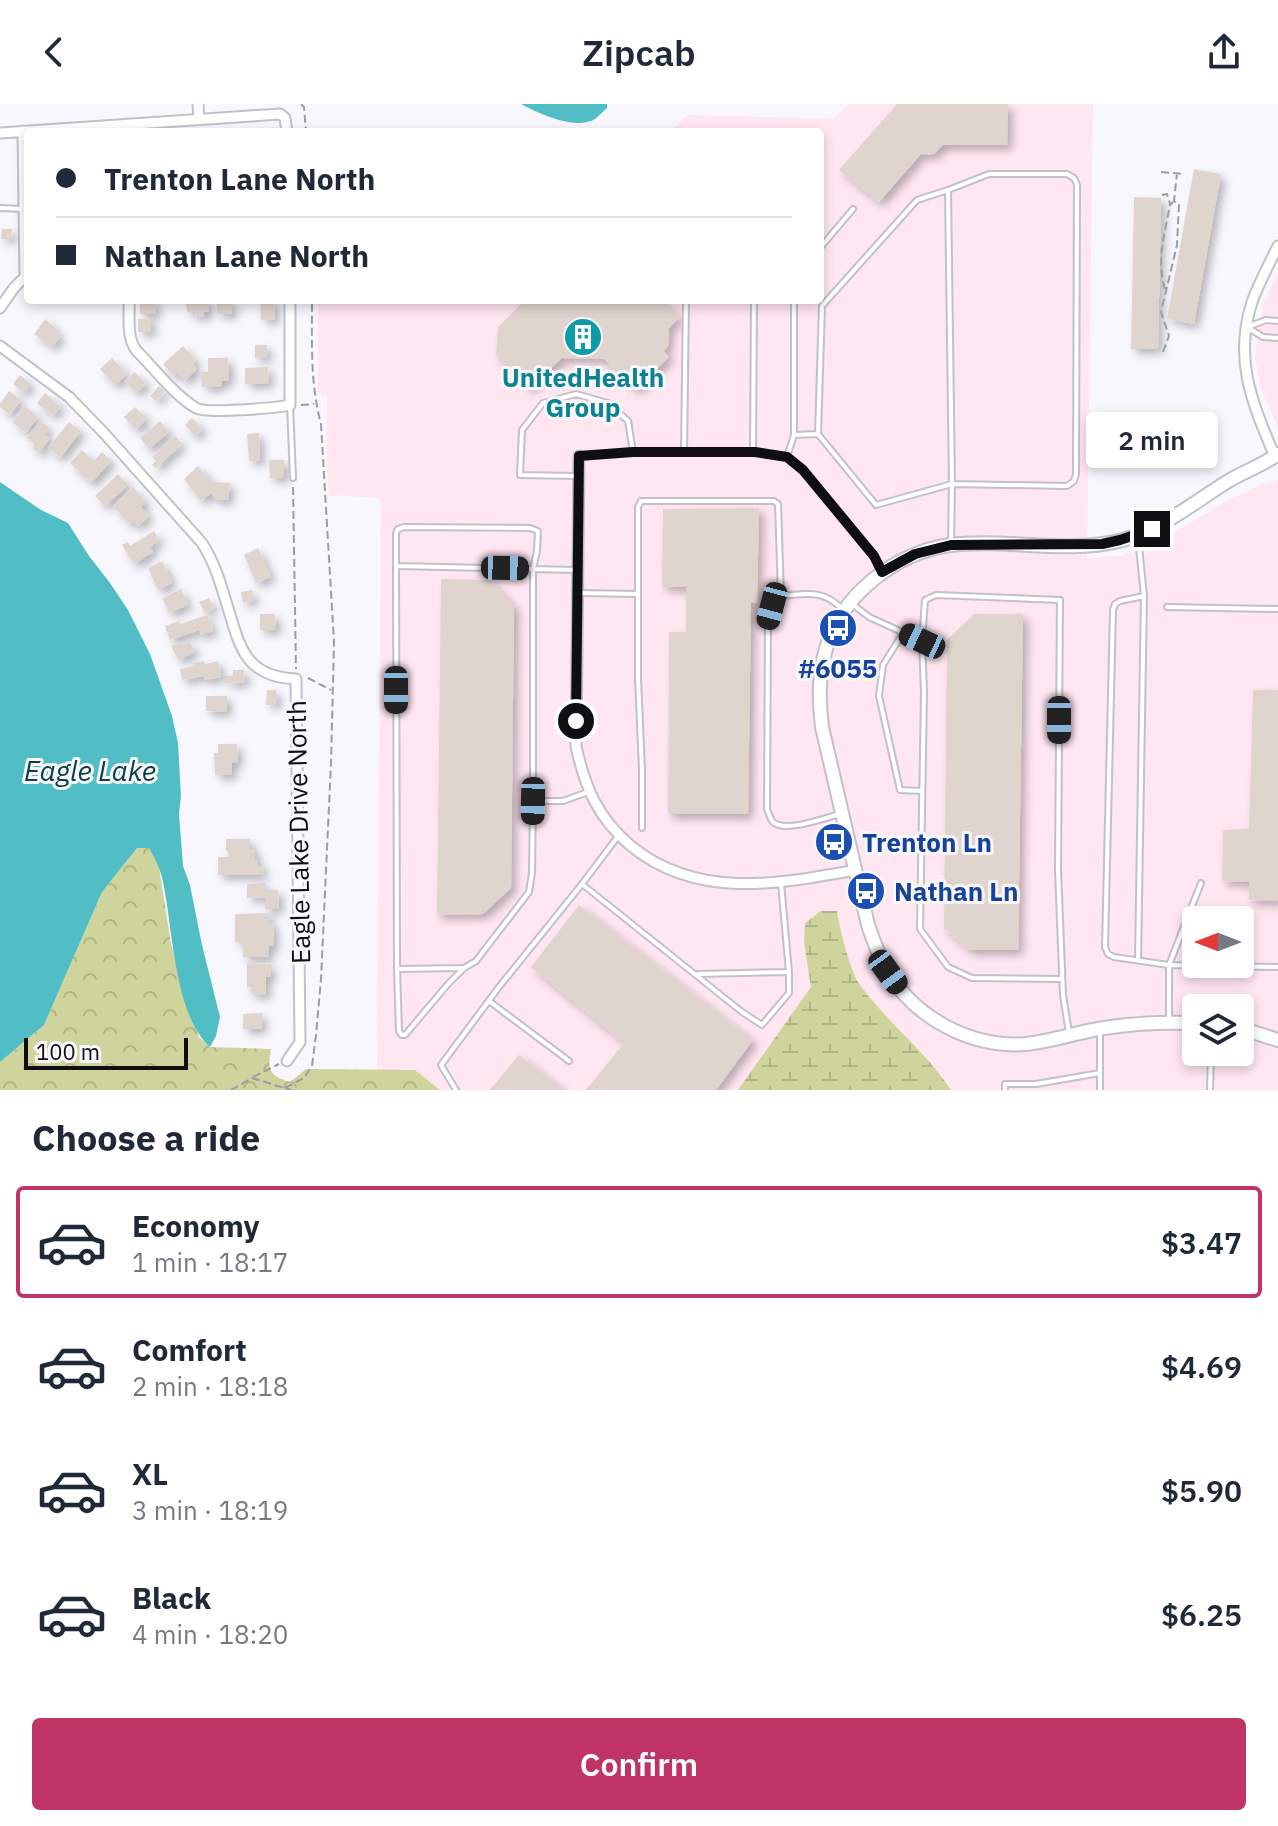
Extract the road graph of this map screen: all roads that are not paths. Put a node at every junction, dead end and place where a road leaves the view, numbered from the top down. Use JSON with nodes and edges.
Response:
{"nodes":[{"id":1,"x":198,"y":104,"type":"edge"},
{"id":2,"x":199,"y":119,"type":"junction"},
{"id":3,"x":67,"y":128,"type":"edge"},
{"id":4,"x":286,"y":128,"type":"edge"},
{"id":5,"x":23,"y":131,"type":"joint"},
{"id":6,"x":0,"y":133,"type":"edge"},
{"id":7,"x":24,"y":170,"type":"edge"},
{"id":8,"x":948,"y":190,"type":"junction"},
{"id":9,"x":0,"y":208,"type":"edge"},
{"id":10,"x":24,"y":209,"type":"edge"},
{"id":11,"x":853,"y":209,"type":"dead end"},
{"id":12,"x":824,"y":243,"type":"edge"},
{"id":13,"x":1278,"y":246,"type":"edge"},
{"id":14,"x":24,"y":278,"type":"edge"},
{"id":15,"x":129,"y":304,"type":"edge"},
{"id":16,"x":290,"y":304,"type":"edge"},
{"id":17,"x":685,"y":304,"type":"edge"},
{"id":18,"x":754,"y":304,"type":"edge"},
{"id":19,"x":794,"y":304,"type":"edge"},
{"id":20,"x":824,"y":304,"type":"edge"},
{"id":21,"x":824,"y":304,"type":"edge"},
{"id":22,"x":0,"y":308,"type":"edge"},
{"id":23,"x":1278,"y":321,"type":"edge"},
{"id":24,"x":1247,"y":327,"type":"junction"},
{"id":25,"x":1278,"y":338,"type":"edge"},
{"id":26,"x":0,"y":346,"type":"edge"},
{"id":27,"x":290,"y":405,"type":"junction"},
{"id":28,"x":818,"y":434,"type":"junction"},
{"id":29,"x":794,"y":435,"type":"junction"},
{"id":30,"x":633,"y":452,"type":"junction"},
{"id":31,"x":684,"y":452,"type":"junction"},
{"id":32,"x":753,"y":452,"type":"junction"},
{"id":33,"x":579,"y":456,"type":"joint"},
{"id":34,"x":787,"y":457,"type":"junction"},
{"id":35,"x":1277,"y":458,"type":"edge"},
{"id":36,"x":578,"y":476,"type":"junction"},
{"id":37,"x":293,"y":478,"type":"road end"},
{"id":38,"x":952,"y":484,"type":"junction"},
{"id":39,"x":1138,"y":535,"type":"junction"},
{"id":40,"x":951,"y":545,"type":"junction"},
{"id":41,"x":396,"y":566,"type":"junction"},
{"id":42,"x":533,"y":569,"type":"junction"},
{"id":43,"x":578,"y":571,"type":"junction"},
{"id":44,"x":882,"y":572,"type":"junction"},
{"id":45,"x":578,"y":593,"type":"junction"},
{"id":46,"x":638,"y":594,"type":"junction"},
{"id":47,"x":781,"y":596,"type":"junction"},
{"id":48,"x":1144,"y":596,"type":"junction"},
{"id":49,"x":847,"y":607,"type":"junction"},
{"id":50,"x":1167,"y":607,"type":"dead end"},
{"id":51,"x":1278,"y":609,"type":"edge"},
{"id":52,"x":903,"y":633,"type":"junction"},
{"id":53,"x":922,"y":641,"type":"junction"},
{"id":54,"x":922,"y":791,"type":"junction"},
{"id":55,"x":588,"y":792,"type":"junction"},
{"id":56,"x":533,"y":801,"type":"junction"},
{"id":57,"x":842,"y":814,"type":"junction"},
{"id":58,"x":642,"y":828,"type":"dead end"},
{"id":59,"x":619,"y":835,"type":"junction"},
{"id":60,"x":856,"y":870,"type":"junction"},
{"id":61,"x":781,"y":881,"type":"junction"},
{"id":62,"x":1201,"y":883,"type":"dead end"},
{"id":63,"x":582,"y":884,"type":"junction"},
{"id":64,"x":1138,"y":960,"type":"junction"},
{"id":65,"x":1169,"y":965,"type":"junction"},
{"id":66,"x":1278,"y":967,"type":"edge"},
{"id":67,"x":464,"y":968,"type":"junction"},
{"id":68,"x":397,"y":969,"type":"junction"},
{"id":69,"x":789,"y":972,"type":"junction"},
{"id":70,"x":696,"y":974,"type":"junction"},
{"id":71,"x":1062,"y":979,"type":"junction"},
{"id":72,"x":489,"y":1001,"type":"junction"},
{"id":73,"x":1169,"y":1023,"type":"junction"},
{"id":74,"x":1182,"y":1023,"type":"edge"},
{"id":75,"x":1100,"y":1028,"type":"junction"},
{"id":76,"x":1254,"y":1032,"type":"edge"},
{"id":77,"x":1069,"y":1036,"type":"junction"},
{"id":78,"x":1278,"y":1040,"type":"edge"},
{"id":79,"x":287,"y":1061,"type":"road end"},
{"id":80,"x":569,"y":1061,"type":"dead end"},
{"id":81,"x":1211,"y":1066,"type":"edge"},
{"id":82,"x":1100,"y":1073,"type":"junction"},
{"id":83,"x":456,"y":1090,"type":"edge"},
{"id":84,"x":1005,"y":1090,"type":"edge"},
{"id":85,"x":1100,"y":1090,"type":"edge"},
{"id":86,"x":1210,"y":1090,"type":"edge"}],
"edges":[{"from":1,"to":2,"type":"street"},
{"from":2,"to":3,"type":"street"},
{"from":2,"to":4,"type":"street"},
{"from":5,"to":6,"type":"street"},
{"from":5,"to":7,"type":"street"},
{"from":8,"to":21,"type":"lane"},
{"from":8,"to":38,"type":"lane"},
{"from":8,"to":38,"type":"lane"},
{"from":9,"to":10,"type":"lane"},
{"from":11,"to":12,"type":"lane"},
{"from":13,"to":24,"type":"street"},
{"from":14,"to":22,"type":"street"},
{"from":15,"to":27,"type":"street"},
{"from":16,"to":27,"type":"street"},
{"from":17,"to":31,"type":"lane"},
{"from":18,"to":32,"type":"lane"},
{"from":19,"to":29,"type":"lane"},
{"from":20,"to":28,"type":"lane"},
{"from":23,"to":24,"type":"lane"},
{"from":24,"to":25,"type":"lane"},
{"from":24,"to":35,"type":"street"},
{"from":26,"to":79,"type":"street","name":"Eagle Lake Drive North"},
{"from":27,"to":37,"type":"lane"},
{"from":28,"to":29,"type":"lane"},
{"from":28,"to":38,"type":"lane"},
{"from":29,"to":34,"type":"lane"},
{"from":30,"to":31,"type":"lane"},
{"from":30,"to":33,"type":"lane"},
{"from":30,"to":36,"type":"lane"},
{"from":31,"to":32,"type":"lane"},
{"from":32,"to":34,"type":"lane"},
{"from":33,"to":36,"type":"street"},
{"from":34,"to":44,"type":"lane"},
{"from":35,"to":39,"type":"street"},
{"from":36,"to":43,"type":"street"},
{"from":38,"to":40,"type":"lane"},
{"from":39,"to":40,"type":"street"},
{"from":39,"to":48,"type":"lane"},
{"from":40,"to":44,"type":"street"},
{"from":41,"to":42,"type":"lane"},
{"from":41,"to":42,"type":"lane"},
{"from":41,"to":68,"type":"lane"},
{"from":42,"to":43,"type":"lane"},
{"from":42,"to":56,"type":"lane"},
{"from":43,"to":45,"type":"street"},
{"from":44,"to":49,"type":"street"},
{"from":45,"to":46,"type":"lane"},
{"from":45,"to":55,"type":"street"},
{"from":46,"to":47,"type":"lane"},
{"from":46,"to":58,"type":"lane"},
{"from":47,"to":49,"type":"lane"},
{"from":47,"to":57,"type":"lane"},
{"from":48,"to":64,"type":"lane"},
{"from":48,"to":64,"type":"lane"},
{"from":49,"to":52,"type":"lane"},
{"from":49,"to":57,"type":"street"},
{"from":50,"to":51,"type":"lane"},
{"from":52,"to":53,"type":"lane"},
{"from":52,"to":54,"type":"lane"},
{"from":53,"to":54,"type":"lane"},
{"from":53,"to":71,"type":"lane"},
{"from":54,"to":71,"type":"lane"},
{"from":55,"to":56,"type":"lane"},
{"from":55,"to":59,"type":"street"},
{"from":56,"to":67,"type":"lane"},
{"from":57,"to":60,"type":"street"},
{"from":59,"to":61,"type":"street"},
{"from":59,"to":63,"type":"lane"},
{"from":60,"to":61,"type":"street"},
{"from":60,"to":77,"type":"street"},
{"from":61,"to":69,"type":"lane"},
{"from":62,"to":65,"type":"lane"},
{"from":63,"to":70,"type":"lane"},
{"from":63,"to":72,"type":"lane"},
{"from":64,"to":65,"type":"lane"},
{"from":65,"to":66,"type":"lane"},
{"from":65,"to":73,"type":"lane"},
{"from":67,"to":68,"type":"lane"},
{"from":67,"to":68,"type":"lane"},
{"from":69,"to":70,"type":"lane"},
{"from":69,"to":70,"type":"lane"},
{"from":71,"to":77,"type":"lane"},
{"from":72,"to":80,"type":"lane"},
{"from":72,"to":83,"type":"lane"},
{"from":73,"to":74,"type":"street"},
{"from":73,"to":75,"type":"street"},
{"from":75,"to":77,"type":"street"},
{"from":75,"to":82,"type":"lane"},
{"from":76,"to":78,"type":"street"},
{"from":81,"to":86,"type":"lane"},
{"from":82,"to":84,"type":"lane"},
{"from":82,"to":85,"type":"lane"}]}
